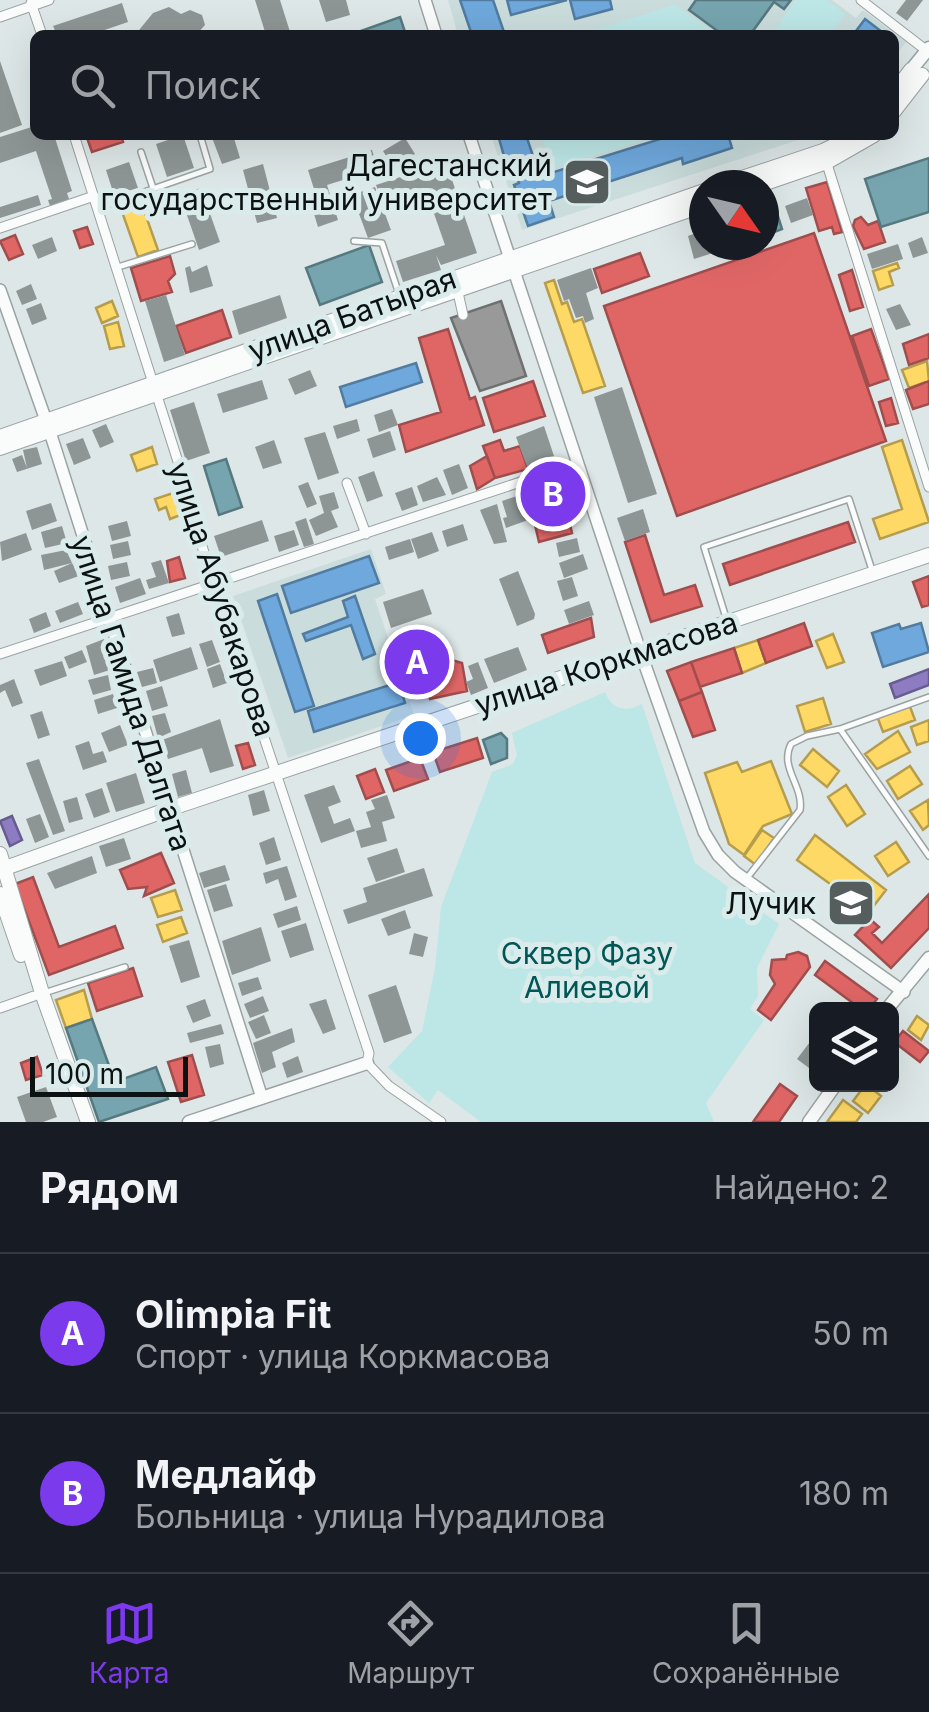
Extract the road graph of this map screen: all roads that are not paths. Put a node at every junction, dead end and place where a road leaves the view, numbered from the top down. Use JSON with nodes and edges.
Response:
{"nodes":[{"id":1,"x":49,"y":0,"type":"edge"},
{"id":2,"x":425,"y":0,"type":"edge"},
{"id":3,"x":861,"y":0,"type":"edge"},
{"id":4,"x":31,"y":3,"type":"edge"},
{"id":5,"x":0,"y":17,"type":"edge"},
{"id":6,"x":40,"y":30,"type":"edge"},
{"id":7,"x":434,"y":30,"type":"edge"},
{"id":8,"x":892,"y":30,"type":"edge"},
{"id":9,"x":899,"y":37,"type":"edge"},
{"id":10,"x":924,"y":61,"type":"edge"},
{"id":11,"x":899,"y":87,"type":"edge"},
{"id":12,"x":899,"y":103,"type":"edge"},
{"id":13,"x":76,"y":140,"type":"edge"},
{"id":14,"x":201,"y":140,"type":"edge"},
{"id":15,"x":471,"y":140,"type":"edge"},
{"id":16,"x":849,"y":140,"type":"edge"},
{"id":17,"x":862,"y":140,"type":"edge"},
{"id":18,"x":141,"y":152,"type":"dead end"},
{"id":19,"x":825,"y":156,"type":"junction"},
{"id":20,"x":775,"y":170,"type":"edge"},
{"id":21,"x":779,"y":177,"type":"edge"},
{"id":22,"x":153,"y":188,"type":"junction"},
{"id":23,"x":94,"y":196,"type":"junction"},
{"id":24,"x":689,"y":197,"type":"edge"},
{"id":25,"x":98,"y":208,"type":"junction"},
{"id":26,"x":689,"y":210,"type":"edge"},
{"id":27,"x":0,"y":228,"type":"edge"},
{"id":28,"x":354,"y":241,"type":"dead end"},
{"id":29,"x":192,"y":244,"type":"dead end"},
{"id":30,"x":513,"y":264,"type":"junction"},
{"id":31,"x":118,"y":267,"type":"junction"},
{"id":32,"x":456,"y":284,"type":"junction"},
{"id":33,"x":0,"y":290,"type":"edge"},
{"id":34,"x":403,"y":302,"type":"junction"},
{"id":35,"x":462,"y":315,"type":"dead end"},
{"id":36,"x":155,"y":391,"type":"junction"},
{"id":37,"x":48,"y":427,"type":"junction"},
{"id":38,"x":0,"y":437,"type":"edge"},
{"id":39,"x":0,"y":448,"type":"edge"},
{"id":40,"x":578,"y":462,"type":"junction"},
{"id":41,"x":347,"y":483,"type":"dead end"},
{"id":42,"x":929,"y":488,"type":"edge"},
{"id":43,"x":366,"y":534,"type":"junction"},
{"id":44,"x":929,"y":555,"type":"edge"},
{"id":45,"x":873,"y":574,"type":"junction"},
{"id":46,"x":212,"y":581,"type":"junction"},
{"id":47,"x":109,"y":618,"type":"junction"},
{"id":48,"x":727,"y":624,"type":"junction"},
{"id":49,"x":640,"y":651,"type":"junction"},
{"id":50,"x":0,"y":654,"type":"edge"},
{"id":51,"x":929,"y":697,"type":"edge"},
{"id":52,"x":840,"y":729,"type":"junction"},
{"id":53,"x":277,"y":773,"type":"junction"},
{"id":54,"x":169,"y":809,"type":"junction"},
{"id":55,"x":0,"y":854,"type":"edge"},
{"id":56,"x":929,"y":856,"type":"edge"},
{"id":57,"x":2,"y":870,"type":"edge"},
{"id":58,"x":746,"y":880,"type":"junction"},
{"id":59,"x":0,"y":894,"type":"edge"},
{"id":60,"x":929,"y":961,"type":"edge"},
{"id":61,"x":125,"y":967,"type":"dead end"},
{"id":62,"x":903,"y":991,"type":"junction"},
{"id":63,"x":38,"y":994,"type":"junction"},
{"id":64,"x":895,"y":1002,"type":"edge"},
{"id":65,"x":0,"y":1008,"type":"edge"},
{"id":66,"x":368,"y":1063,"type":"junction"},
{"id":67,"x":828,"y":1092,"type":"edge"},
{"id":68,"x":262,"y":1098,"type":"junction"},
{"id":69,"x":79,"y":1122,"type":"edge"},
{"id":70,"x":88,"y":1122,"type":"edge"},
{"id":71,"x":189,"y":1122,"type":"edge"},
{"id":72,"x":441,"y":1122,"type":"edge"},
{"id":73,"x":807,"y":1122,"type":"edge"}],
"edges":[{"from":1,"to":4,"type":"street"},
{"from":2,"to":7,"type":"street"},
{"from":3,"to":8,"type":"street"},
{"from":4,"to":5,"type":"street"},
{"from":4,"to":6,"type":"street"},
{"from":9,"to":10,"type":"street"},
{"from":10,"to":11,"type":"main road"},
{"from":10,"to":12,"type":"main road"},
{"from":13,"to":23,"type":"street","name":"улица Абубакарова"},
{"from":14,"to":22,"type":"lane"},
{"from":15,"to":30,"type":"street"},
{"from":16,"to":19,"type":"main road"},
{"from":17,"to":19,"type":"main road"},
{"from":18,"to":22,"type":"lane"},
{"from":19,"to":20,"type":"main road"},
{"from":19,"to":21,"type":"main road"},
{"from":19,"to":42,"type":"street"},
{"from":22,"to":25,"type":"lane"},
{"from":23,"to":25,"type":"street","name":"улица Абубакарова"},
{"from":23,"to":27,"type":"street"},
{"from":24,"to":30,"type":"main road","name":"улица Батырая"},
{"from":25,"to":31,"type":"street","name":"улица Абубакарова"},
{"from":26,"to":30,"type":"main road","name":"улица Батырая"},
{"from":28,"to":34,"type":"lane"},
{"from":29,"to":31,"type":"lane"},
{"from":30,"to":32,"type":"main road","name":"улица Батырая"},
{"from":30,"to":40,"type":"street"},
{"from":31,"to":36,"type":"street","name":"улица Абубакарова"},
{"from":32,"to":34,"type":"main road","name":"улица Батырая"},
{"from":32,"to":35,"type":"street"},
{"from":33,"to":37,"type":"street","name":"улица Гамида Далгата"},
{"from":34,"to":36,"type":"main road","name":"улица Батырая"},
{"from":36,"to":37,"type":"main road","name":"улица Батырая"},
{"from":36,"to":46,"type":"street","name":"улица Абубакарова"},
{"from":37,"to":38,"type":"main road","name":"улица Батырая"},
{"from":37,"to":39,"type":"main road","name":"улица Батырая"},
{"from":37,"to":47,"type":"street","name":"улица Гамида Далгата"},
{"from":40,"to":43,"type":"street"},
{"from":40,"to":49,"type":"street"},
{"from":41,"to":43,"type":"street"},
{"from":43,"to":46,"type":"street"},
{"from":44,"to":45,"type":"main road","name":"улица Коркмасова"},
{"from":45,"to":48,"type":"main road","name":"улица Коркмасова"},
{"from":45,"to":48,"type":"lane"},
{"from":46,"to":47,"type":"street"},
{"from":46,"to":53,"type":"street","name":"улица Абубакарова"},
{"from":47,"to":50,"type":"street"},
{"from":47,"to":54,"type":"street","name":"улица Гамида Далгата"},
{"from":48,"to":49,"type":"main road","name":"улица Коркмасова"},
{"from":49,"to":53,"type":"main road","name":"улица Коркмасова"},
{"from":49,"to":58,"type":"street"},
{"from":51,"to":52,"type":"lane"},
{"from":52,"to":56,"type":"lane"},
{"from":52,"to":58,"type":"lane"},
{"from":53,"to":54,"type":"main road","name":"улица Коркмасова"},
{"from":53,"to":66,"type":"street","name":"улица Абубакарова"},
{"from":54,"to":57,"type":"main road","name":"улица Коркмасова"},
{"from":54,"to":68,"type":"street","name":"улица Гамида Далгата"},
{"from":55,"to":57,"type":"main road"},
{"from":57,"to":63,"type":"main road"},
{"from":58,"to":62,"type":"street"},
{"from":59,"to":63,"type":"main road"},
{"from":60,"to":62,"type":"main road"},
{"from":61,"to":63,"type":"lane"},
{"from":62,"to":64,"type":"main road"},
{"from":63,"to":65,"type":"street"},
{"from":63,"to":69,"type":"main road"},
{"from":63,"to":70,"type":"main road"},
{"from":66,"to":68,"type":"main road"},
{"from":66,"to":72,"type":"street"},
{"from":67,"to":73,"type":"main road"},
{"from":68,"to":71,"type":"main road"}]}
